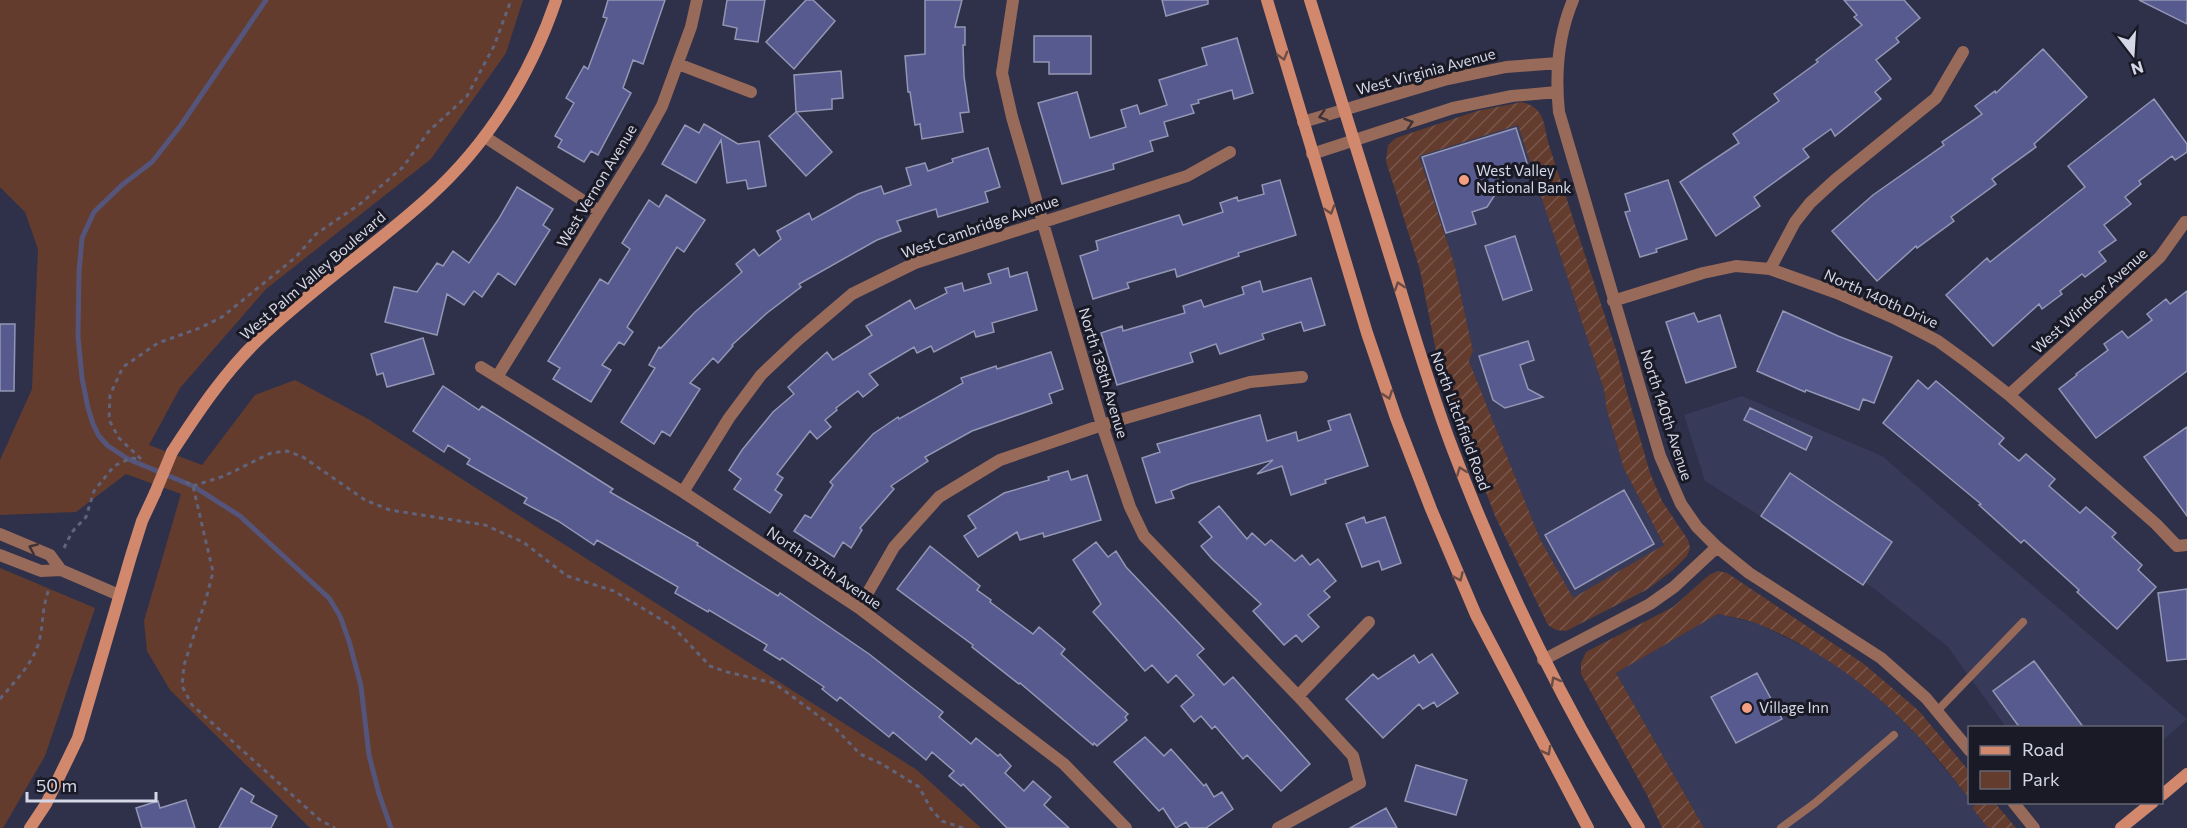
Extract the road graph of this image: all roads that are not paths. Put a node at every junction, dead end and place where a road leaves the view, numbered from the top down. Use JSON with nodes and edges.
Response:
{"nodes":[{"id":1,"x":556,"y":0,"type":"edge"},
{"id":2,"x":697,"y":0,"type":"edge"},
{"id":3,"x":1013,"y":0,"type":"edge"},
{"id":4,"x":1267,"y":0,"type":"edge"},
{"id":5,"x":1310,"y":0,"type":"edge"},
{"id":6,"x":1573,"y":0,"type":"edge"},
{"id":7,"x":1963,"y":52,"type":"dead end"},
{"id":8,"x":1558,"y":63,"type":"junction"},
{"id":9,"x":678,"y":64,"type":"junction"},
{"id":10,"x":751,"y":92,"type":"dead end"},
{"id":11,"x":1557,"y":92,"type":"junction"},
{"id":12,"x":1344,"y":110,"type":"junction"},
{"id":13,"x":1303,"y":122,"type":"junction"},
{"id":14,"x":484,"y":136,"type":"junction"},
{"id":15,"x":1353,"y":141,"type":"junction"},
{"id":16,"x":1230,"y":152,"type":"dead end"},
{"id":17,"x":1312,"y":154,"type":"junction"},
{"id":18,"x":599,"y":211,"type":"junction"},
{"id":19,"x":1043,"y":221,"type":"junction"},
{"id":20,"x":2185,"y":222,"type":"dead end"},
{"id":21,"x":1770,"y":269,"type":"junction"},
{"id":22,"x":1613,"y":301,"type":"junction"},
{"id":23,"x":481,"y":367,"type":"dead end"},
{"id":24,"x":497,"y":377,"type":"junction"},
{"id":25,"x":1302,"y":377,"type":"dead end"},
{"id":26,"x":2009,"y":395,"type":"junction"},
{"id":27,"x":1102,"y":425,"type":"junction"},
{"id":28,"x":683,"y":492,"type":"junction"},
{"id":29,"x":0,"y":534,"type":"edge"},
{"id":30,"x":2182,"y":545,"type":"edge"},
{"id":31,"x":1717,"y":547,"type":"junction"},
{"id":32,"x":0,"y":555,"type":"edge"},
{"id":33,"x":60,"y":570,"type":"junction"},
{"id":34,"x":119,"y":595,"type":"junction"},
{"id":35,"x":859,"y":608,"type":"junction"},
{"id":36,"x":1369,"y":622,"type":"dead end"},
{"id":37,"x":2023,"y":622,"type":"dead end"},
{"id":38,"x":1543,"y":660,"type":"junction"},
{"id":39,"x":1298,"y":696,"type":"junction"},
{"id":40,"x":1937,"y":711,"type":"junction"},
{"id":41,"x":1894,"y":735,"type":"dead end"},
{"id":42,"x":1968,"y":749,"type":"edge"},
{"id":43,"x":2187,"y":774,"type":"edge"},
{"id":44,"x":2163,"y":794,"type":"edge"},
{"id":45,"x":2015,"y":804,"type":"edge"},
{"id":46,"x":2151,"y":804,"type":"edge"},
{"id":47,"x":30,"y":828,"type":"edge"},
{"id":48,"x":1126,"y":828,"type":"edge"},
{"id":49,"x":1278,"y":828,"type":"edge"},
{"id":50,"x":1588,"y":828,"type":"edge"},
{"id":51,"x":1639,"y":828,"type":"edge"},
{"id":52,"x":1781,"y":828,"type":"edge"},
{"id":53,"x":2034,"y":828,"type":"edge"},
{"id":54,"x":2121,"y":828,"type":"edge"}],
"edges":[{"from":1,"to":14,"type":"main road","name":"West Palm Valley Boulevard"},
{"from":2,"to":9,"type":"street","name":"West Vernon Avenue"},
{"from":3,"to":19,"type":"street","name":"North 138th Avenue"},
{"from":4,"to":13,"type":"main road","one_way":true},
{"from":5,"to":12,"type":"main road","name":"North Litchfield Road"},
{"from":6,"to":8,"type":"street","name":"North 140th Avenue"},
{"from":7,"to":21,"type":"street"},
{"from":8,"to":11,"type":"street","name":"North 140th Avenue"},
{"from":8,"to":12,"type":"street","name":"West Virginia Avenue"},
{"from":9,"to":10,"type":"street"},
{"from":9,"to":18,"type":"street","name":"West Vernon Avenue"},
{"from":15,"to":11,"type":"street","one_way":true},
{"from":11,"to":22,"type":"street","name":"North 140th Avenue"},
{"from":12,"to":13,"type":"street","name":"West Virginia Avenue","one_way":true},
{"from":12,"to":15,"type":"main road","name":"North Litchfield Road"},
{"from":13,"to":17,"type":"main road"},
{"from":14,"to":18,"type":"street"},
{"from":14,"to":34,"type":"main road","name":"West Palm Valley Boulevard","bridge":true},
{"from":15,"to":17,"type":"street"},
{"from":38,"to":15,"type":"main road","name":"North Litchfield Road","one_way":true},
{"from":16,"to":19,"type":"street","name":"West Cambridge Avenue"},
{"from":17,"to":50,"type":"main road","one_way":true},
{"from":18,"to":24,"type":"street","name":"West Vernon Avenue"},
{"from":19,"to":27,"type":"street","name":"North 138th Avenue"},
{"from":19,"to":28,"type":"street","name":"West Cambridge Avenue"},
{"from":20,"to":26,"type":"street","name":"West Windsor Avenue"},
{"from":21,"to":22,"type":"street","name":"North 140th Drive"},
{"from":21,"to":26,"type":"street","name":"North 140th Drive"},
{"from":22,"to":31,"type":"street","name":"North 140th Avenue"},
{"from":23,"to":24,"type":"street","name":"North 137th Avenue"},
{"from":24,"to":28,"type":"street","name":"North 137th Avenue"},
{"from":25,"to":27,"type":"street"},
{"from":26,"to":30,"type":"street","name":"North 140th Drive"},
{"from":27,"to":35,"type":"street"},
{"from":27,"to":39,"type":"street","name":"North 138th Avenue"},
{"from":28,"to":35,"type":"street","name":"North 137th Avenue"},
{"from":33,"to":29,"type":"street","one_way":true},
{"from":31,"to":38,"type":"street"},
{"from":31,"to":40,"type":"street","name":"North 140th Avenue"},
{"from":32,"to":33,"type":"street"},
{"from":33,"to":34,"type":"street"},
{"from":34,"to":47,"type":"main road","name":"West Palm Valley Boulevard"},
{"from":35,"to":48,"type":"street","name":"North 137th Avenue"},
{"from":36,"to":39,"type":"street"},
{"from":37,"to":40,"type":"lane"},
{"from":51,"to":38,"type":"main road","name":"North Litchfield Road","one_way":true},
{"from":39,"to":49,"type":"street","name":"North 138th Avenue"},
{"from":40,"to":42,"type":"street","name":"North 140th Avenue"},
{"from":41,"to":52,"type":"lane"},
{"from":43,"to":44,"type":"main road"},
{"from":45,"to":53,"type":"street"},
{"from":46,"to":54,"type":"main road"}]}
